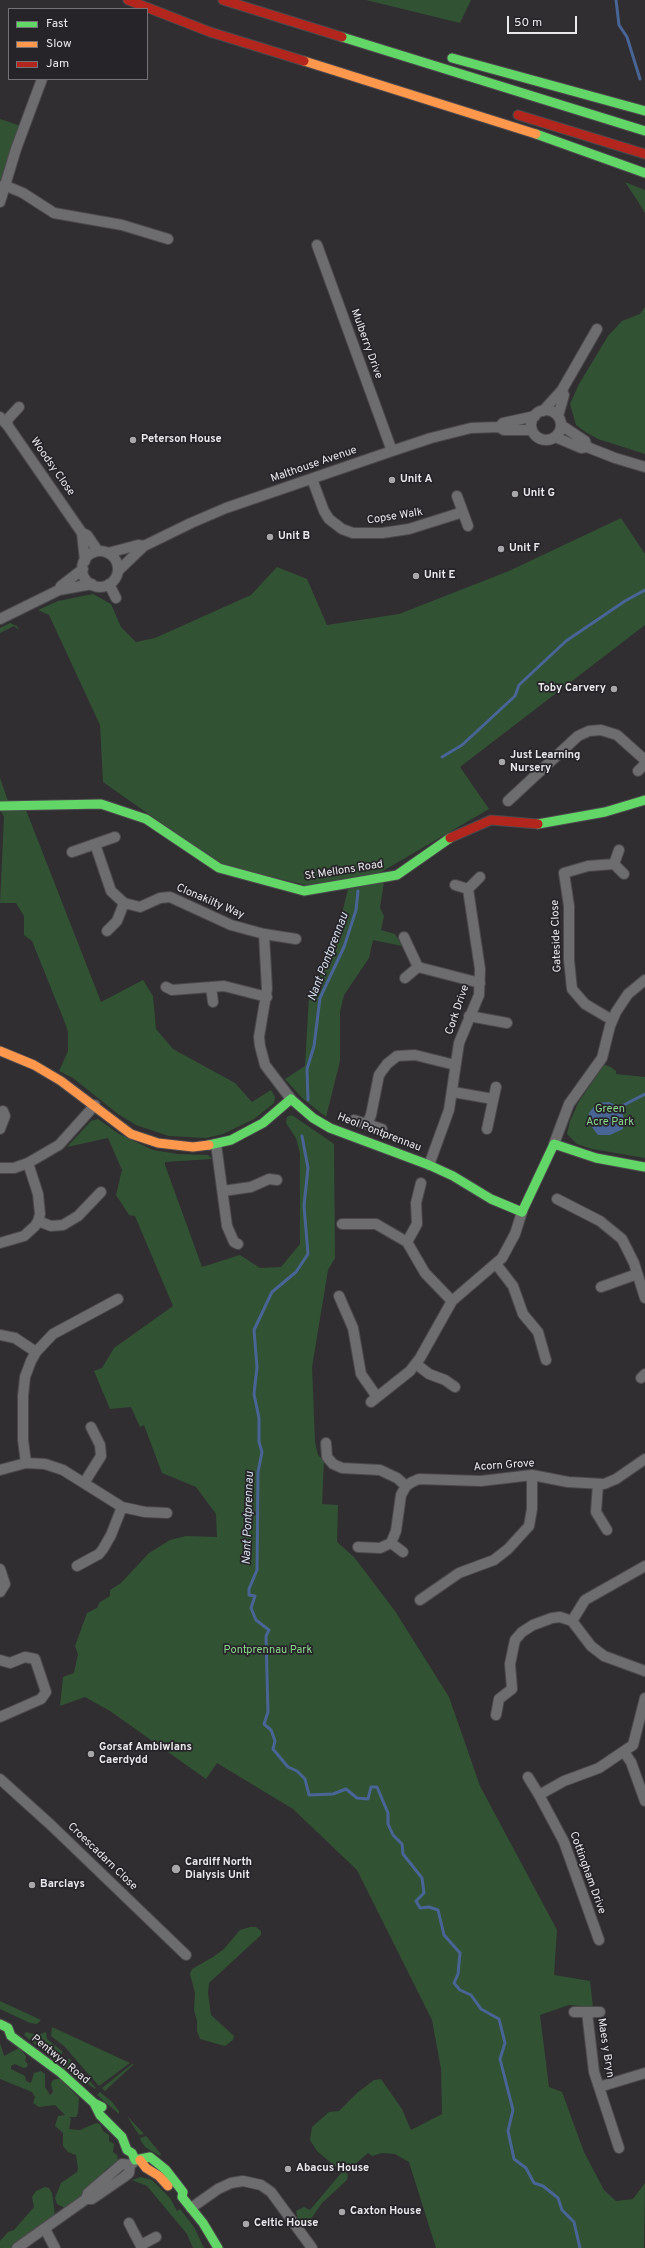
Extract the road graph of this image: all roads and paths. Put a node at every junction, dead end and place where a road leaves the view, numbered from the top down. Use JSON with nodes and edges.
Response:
{"nodes":[{"id":1,"x":128,"y":0,"type":"edge"},
{"id":2,"x":148,"y":0,"type":"edge"},
{"id":3,"x":223,"y":0,"type":"edge"},
{"id":4,"x":186,"y":12,"type":"dead end"},
{"id":5,"x":440,"y":54,"type":"dead end"},
{"id":6,"x":42,"y":80,"type":"edge"},
{"id":7,"x":507,"y":111,"type":"dead end"},
{"id":8,"x":645,"y":111,"type":"edge"},
{"id":9,"x":645,"y":131,"type":"edge"},
{"id":10,"x":645,"y":154,"type":"edge"},
{"id":11,"x":645,"y":173,"type":"edge"},
{"id":12,"x":4,"y":185,"type":"junction"},
{"id":13,"x":0,"y":202,"type":"edge"},
{"id":14,"x":168,"y":239,"type":"dead end"},
{"id":15,"x":317,"y":245,"type":"dead end"},
{"id":16,"x":598,"y":329,"type":"dead end"},
{"id":17,"x":562,"y":390,"type":"junction"},
{"id":18,"x":19,"y":407,"type":"dead end"},
{"id":19,"x":539,"y":413,"type":"junction"},
{"id":20,"x":0,"y":417,"type":"edge"},
{"id":21,"x":560,"y":420,"type":"junction"},
{"id":22,"x":8,"y":426,"type":"junction"},
{"id":23,"x":499,"y":427,"type":"junction"},
{"id":24,"x":532,"y":430,"type":"junction"},
{"id":25,"x":555,"y":437,"type":"junction"},
{"id":26,"x":587,"y":447,"type":"junction"},
{"id":27,"x":392,"y":451,"type":"junction"},
{"id":28,"x":645,"y":467,"type":"edge"},
{"id":29,"x":312,"y":479,"type":"junction"},
{"id":30,"x":458,"y":496,"type":"dead end"},
{"id":31,"x":463,"y":512,"type":"junction"},
{"id":32,"x":468,"y":526,"type":"dead end"},
{"id":33,"x":82,"y":533,"type":"junction"},
{"id":34,"x":144,"y":546,"type":"junction"},
{"id":35,"x":98,"y":551,"type":"junction"},
{"id":36,"x":108,"y":553,"type":"junction"},
{"id":37,"x":84,"y":565,"type":"junction"},
{"id":38,"x":118,"y":571,"type":"junction"},
{"id":39,"x":92,"y":584,"type":"junction"},
{"id":40,"x":109,"y":584,"type":"junction"},
{"id":41,"x":59,"y":590,"type":"junction"},
{"id":42,"x":116,"y":598,"type":"dead end"},
{"id":43,"x":0,"y":619,"type":"edge"},
{"id":44,"x":645,"y":760,"type":"edge"},
{"id":45,"x":645,"y":800,"type":"edge"},
{"id":46,"x":508,"y":801,"type":"dead end"},
{"id":47,"x":0,"y":806,"type":"edge"},
{"id":48,"x":115,"y":837,"type":"dead end"},
{"id":49,"x":94,"y":844,"type":"junction"},
{"id":50,"x":620,"y":850,"type":"dead end"},
{"id":51,"x":72,"y":852,"type":"dead end"},
{"id":52,"x":614,"y":864,"type":"junction"},
{"id":53,"x":624,"y":874,"type":"dead end"},
{"id":54,"x":480,"y":877,"type":"dead end"},
{"id":55,"x":455,"y":885,"type":"dead end"},
{"id":56,"x":468,"y":889,"type":"junction"},
{"id":57,"x":124,"y":903,"type":"junction"},
{"id":58,"x":107,"y":931,"type":"dead end"},
{"id":59,"x":264,"y":934,"type":"junction"},
{"id":60,"x":404,"y":938,"type":"dead end"},
{"id":61,"x":296,"y":939,"type":"dead end"},
{"id":62,"x":418,"y":967,"type":"junction"},
{"id":63,"x":405,"y":978,"type":"dead end"},
{"id":64,"x":645,"y":980,"type":"edge"},
{"id":65,"x":480,"y":983,"type":"junction"},
{"id":66,"x":166,"y":987,"type":"dead end"},
{"id":67,"x":211,"y":987,"type":"junction"},
{"id":68,"x":267,"y":997,"type":"junction"},
{"id":69,"x":213,"y":1002,"type":"dead end"},
{"id":70,"x":469,"y":1016,"type":"junction"},
{"id":71,"x":612,"y":1020,"type":"junction"},
{"id":72,"x":507,"y":1023,"type":"dead end"},
{"id":73,"x":0,"y":1051,"type":"edge"},
{"id":74,"x":455,"y":1065,"type":"junction"},
{"id":75,"x":496,"y":1088,"type":"dead end"},
{"id":76,"x":452,"y":1092,"type":"junction"},
{"id":77,"x":291,"y":1099,"type":"junction"},
{"id":78,"x":493,"y":1099,"type":"junction"},
{"id":79,"x":94,"y":1105,"type":"junction"},
{"id":80,"x":3,"y":1111,"type":"dead end"},
{"id":81,"x":354,"y":1120,"type":"dead end"},
{"id":82,"x":367,"y":1124,"type":"junction"},
{"id":83,"x":0,"y":1129,"type":"edge"},
{"id":84,"x":382,"y":1129,"type":"dead end"},
{"id":85,"x":487,"y":1129,"type":"dead end"},
{"id":86,"x":216,"y":1144,"type":"junction"},
{"id":87,"x":554,"y":1144,"type":"junction"},
{"id":88,"x":28,"y":1163,"type":"junction"},
{"id":89,"x":429,"y":1165,"type":"junction"},
{"id":90,"x":645,"y":1167,"type":"edge"},
{"id":91,"x":0,"y":1168,"type":"edge"},
{"id":92,"x":277,"y":1180,"type":"dead end"},
{"id":93,"x":421,"y":1183,"type":"dead end"},
{"id":94,"x":223,"y":1191,"type":"junction"},
{"id":95,"x":100,"y":1192,"type":"dead end"},
{"id":96,"x":557,"y":1199,"type":"dead end"},
{"id":97,"x":522,"y":1212,"type":"junction"},
{"id":98,"x":38,"y":1221,"type":"junction"},
{"id":99,"x":342,"y":1224,"type":"dead end"},
{"id":100,"x":407,"y":1242,"type":"junction"},
{"id":101,"x":0,"y":1243,"type":"edge"},
{"id":102,"x":238,"y":1244,"type":"dead end"},
{"id":103,"x":496,"y":1264,"type":"junction"},
{"id":104,"x":637,"y":1274,"type":"junction"},
{"id":105,"x":601,"y":1287,"type":"dead end"},
{"id":106,"x":339,"y":1296,"type":"dead end"},
{"id":107,"x":645,"y":1298,"type":"edge"},
{"id":108,"x":118,"y":1299,"type":"dead end"},
{"id":109,"x":452,"y":1301,"type":"junction"},
{"id":110,"x":0,"y":1335,"type":"edge"},
{"id":111,"x":36,"y":1352,"type":"junction"},
{"id":112,"x":546,"y":1360,"type":"dead end"},
{"id":113,"x":416,"y":1364,"type":"junction"},
{"id":114,"x":455,"y":1387,"type":"dead end"},
{"id":115,"x":91,"y":1427,"type":"dead end"},
{"id":116,"x":326,"y":1443,"type":"dead end"},
{"id":117,"x":645,"y":1459,"type":"edge"},
{"id":118,"x":26,"y":1464,"type":"junction"},
{"id":119,"x":0,"y":1470,"type":"edge"},
{"id":120,"x":532,"y":1474,"type":"junction"},
{"id":121,"x":84,"y":1483,"type":"junction"},
{"id":122,"x":598,"y":1484,"type":"junction"},
{"id":123,"x":406,"y":1486,"type":"junction"},
{"id":124,"x":122,"y":1507,"type":"junction"},
{"id":125,"x":167,"y":1513,"type":"dead end"},
{"id":126,"x":607,"y":1530,"type":"dead end"},
{"id":127,"x":391,"y":1543,"type":"junction"},
{"id":128,"x":358,"y":1547,"type":"dead end"},
{"id":129,"x":403,"y":1552,"type":"dead end"},
{"id":130,"x":77,"y":1566,"type":"dead end"},
{"id":131,"x":645,"y":1566,"type":"edge"},
{"id":132,"x":0,"y":1569,"type":"edge"},
{"id":133,"x":0,"y":1592,"type":"edge"},
{"id":134,"x":420,"y":1600,"type":"dead end"},
{"id":135,"x":572,"y":1621,"type":"junction"},
{"id":136,"x":0,"y":1660,"type":"edge"},
{"id":137,"x":645,"y":1671,"type":"edge"},
{"id":138,"x":645,"y":1698,"type":"edge"},
{"id":139,"x":496,"y":1716,"type":"dead end"},
{"id":140,"x":0,"y":1717,"type":"edge"},
{"id":141,"x":624,"y":1752,"type":"junction"},
{"id":142,"x":528,"y":1777,"type":"dead end"},
{"id":143,"x":0,"y":1779,"type":"edge"},
{"id":144,"x":539,"y":1795,"type":"junction"},
{"id":145,"x":645,"y":1801,"type":"edge"},
{"id":146,"x":599,"y":1940,"type":"dead end"},
{"id":147,"x":186,"y":1955,"type":"dead end"},
{"id":148,"x":574,"y":2012,"type":"dead end"},
{"id":149,"x":587,"y":2012,"type":"junction"},
{"id":150,"x":600,"y":2012,"type":"dead end"},
{"id":151,"x":0,"y":2024,"type":"edge"},
{"id":152,"x":0,"y":2034,"type":"edge"},
{"id":153,"x":11,"y":2036,"type":"junction"},
{"id":154,"x":645,"y":2073,"type":"edge"},
{"id":155,"x":599,"y":2087,"type":"junction"},
{"id":156,"x":94,"y":2103,"type":"junction"},
{"id":157,"x":118,"y":2120,"type":"dead end"},
{"id":158,"x":127,"y":2129,"type":"dead end"},
{"id":159,"x":619,"y":2148,"type":"dead end"},
{"id":160,"x":134,"y":2160,"type":"junction"},
{"id":161,"x":192,"y":2208,"type":"junction"},
{"id":162,"x":129,"y":2222,"type":"dead end"},
{"id":163,"x":45,"y":2229,"type":"junction"},
{"id":164,"x":156,"y":2237,"type":"dead end"},
{"id":165,"x":142,"y":2247,"type":"edge"},
{"id":166,"x":17,"y":2248,"type":"edge"},
{"id":167,"x":55,"y":2248,"type":"edge"},
{"id":168,"x":218,"y":2248,"type":"edge"},
{"id":169,"x":312,"y":2248,"type":"edge"}],
"edges":[{"from":1,"to":11,"type":"main road"},
{"from":2,"to":4,"type":"main road"},
{"from":3,"to":9,"type":"main road"},
{"from":5,"to":8,"type":"main road"},
{"from":6,"to":12,"type":"street"},
{"from":7,"to":10,"type":"main road"},
{"from":12,"to":13,"type":"street"},
{"from":12,"to":14,"type":"street"},
{"from":15,"to":27,"type":"street","name":"Mulberry Drive"},
{"from":16,"to":17,"type":"street"},
{"from":17,"to":19,"type":"street"},
{"from":17,"to":21,"type":"street"},
{"from":18,"to":22,"type":"street"},
{"from":19,"to":21,"type":"street","name":"Malthouse Avenue"},
{"from":19,"to":23,"type":"street","name":"Malthouse Avenue"},
{"from":19,"to":24,"type":"street"},
{"from":20,"to":22,"type":"street","name":"Woodsy Close"},
{"from":21,"to":25,"type":"street"},
{"from":21,"to":26,"type":"street","name":"Malthouse Avenue"},
{"from":22,"to":33,"type":"street","name":"Woodsy Close"},
{"from":23,"to":24,"type":"street","name":"Malthouse Avenue"},
{"from":23,"to":27,"type":"street","name":"Malthouse Avenue"},
{"from":24,"to":25,"type":"street","name":"Malthouse Avenue"},
{"from":25,"to":26,"type":"street","name":"Malthouse Avenue"},
{"from":26,"to":28,"type":"street","name":"Malthouse Avenue"},
{"from":27,"to":29,"type":"street","name":"Malthouse Avenue"},
{"from":29,"to":31,"type":"street","name":"Copse Walk"},
{"from":29,"to":34,"type":"street","name":"Malthouse Avenue"},
{"from":30,"to":31,"type":"street"},
{"from":31,"to":32,"type":"street"},
{"from":33,"to":35,"type":"street","name":"Woodsy Close"},
{"from":33,"to":37,"type":"street","name":"Woodsy Close"},
{"from":34,"to":36,"type":"street","name":"Malthouse Avenue"},
{"from":34,"to":38,"type":"street","name":"Malthouse Avenue"},
{"from":35,"to":36,"type":"street"},
{"from":35,"to":37,"type":"street"},
{"from":36,"to":38,"type":"street"},
{"from":37,"to":39,"type":"street"},
{"from":37,"to":41,"type":"street"},
{"from":38,"to":40,"type":"street"},
{"from":39,"to":40,"type":"street"},
{"from":39,"to":41,"type":"street"},
{"from":40,"to":42,"type":"street"},
{"from":41,"to":43,"type":"street"},
{"from":44,"to":46,"type":"street"},
{"from":45,"to":47,"type":"main road","name":"St Mellons Road"},
{"from":48,"to":49,"type":"street"},
{"from":49,"to":51,"type":"street"},
{"from":49,"to":57,"type":"street"},
{"from":50,"to":52,"type":"street"},
{"from":52,"to":53,"type":"street"},
{"from":52,"to":71,"type":"street","name":"Gateside Close"},
{"from":54,"to":56,"type":"street"},
{"from":55,"to":56,"type":"street"},
{"from":56,"to":65,"type":"street","name":"Cork Drive"},
{"from":57,"to":58,"type":"street"},
{"from":57,"to":59,"type":"street","name":"Clonakilty Way"},
{"from":59,"to":61,"type":"street","name":"Clonakilty Way"},
{"from":59,"to":68,"type":"street"},
{"from":60,"to":62,"type":"street"},
{"from":62,"to":63,"type":"street"},
{"from":62,"to":65,"type":"street"},
{"from":64,"to":71,"type":"street"},
{"from":65,"to":70,"type":"street","name":"Cork Drive"},
{"from":66,"to":67,"type":"street"},
{"from":67,"to":68,"type":"street"},
{"from":67,"to":69,"type":"street"},
{"from":68,"to":77,"type":"street"},
{"from":70,"to":72,"type":"street"},
{"from":70,"to":74,"type":"street","name":"Cork Drive"},
{"from":71,"to":87,"type":"street"},
{"from":73,"to":79,"type":"main road"},
{"from":74,"to":76,"type":"street","name":"Cork Drive"},
{"from":74,"to":82,"type":"street"},
{"from":75,"to":78,"type":"street"},
{"from":76,"to":78,"type":"street"},
{"from":76,"to":89,"type":"street","name":"Cork Drive"},
{"from":77,"to":86,"type":"main road"},
{"from":77,"to":89,"type":"main road","name":"Heol Pontprennau"},
{"from":78,"to":85,"type":"street"},
{"from":79,"to":86,"type":"main road"},
{"from":79,"to":88,"type":"street"},
{"from":80,"to":83,"type":"street"},
{"from":81,"to":82,"type":"street"},
{"from":82,"to":84,"type":"street"},
{"from":86,"to":94,"type":"street"},
{"from":87,"to":90,"type":"main road"},
{"from":87,"to":97,"type":"main road"},
{"from":88,"to":91,"type":"street"},
{"from":88,"to":98,"type":"street"},
{"from":89,"to":97,"type":"main road","name":"Heol Pontprennau"},
{"from":92,"to":94,"type":"street"},
{"from":93,"to":100,"type":"street"},
{"from":94,"to":102,"type":"street"},
{"from":95,"to":98,"type":"street"},
{"from":96,"to":104,"type":"street"},
{"from":97,"to":103,"type":"street"},
{"from":98,"to":101,"type":"street"},
{"from":99,"to":100,"type":"street"},
{"from":100,"to":109,"type":"street"},
{"from":103,"to":109,"type":"street"},
{"from":103,"to":112,"type":"street"},
{"from":104,"to":105,"type":"street"},
{"from":104,"to":107,"type":"street"},
{"from":106,"to":113,"type":"street"},
{"from":108,"to":111,"type":"street"},
{"from":109,"to":113,"type":"street"},
{"from":110,"to":111,"type":"street"},
{"from":111,"to":118,"type":"street"},
{"from":113,"to":114,"type":"street"},
{"from":115,"to":121,"type":"street"},
{"from":116,"to":123,"type":"street"},
{"from":117,"to":122,"type":"street","name":"Acorn Grove"},
{"from":118,"to":119,"type":"street"},
{"from":118,"to":121,"type":"street"},
{"from":120,"to":122,"type":"street","name":"Acorn Grove"},
{"from":120,"to":123,"type":"street","name":"Acorn Grove"},
{"from":120,"to":134,"type":"street"},
{"from":121,"to":124,"type":"street"},
{"from":122,"to":126,"type":"street"},
{"from":123,"to":127,"type":"street"},
{"from":124,"to":125,"type":"street"},
{"from":124,"to":130,"type":"street"},
{"from":127,"to":128,"type":"street"},
{"from":127,"to":129,"type":"street"},
{"from":131,"to":135,"type":"street"},
{"from":132,"to":133,"type":"street"},
{"from":135,"to":137,"type":"street"},
{"from":135,"to":139,"type":"street"},
{"from":136,"to":140,"type":"street"},
{"from":138,"to":141,"type":"street"},
{"from":141,"to":144,"type":"street"},
{"from":141,"to":145,"type":"street"},
{"from":142,"to":144,"type":"street","name":"Cottingham Drive"},
{"from":143,"to":147,"type":"street","name":"Croescadarn Close"},
{"from":144,"to":146,"type":"street","name":"Cottingham Drive"},
{"from":148,"to":149,"type":"street","name":"Maes y Bryn"},
{"from":149,"to":150,"type":"street","name":"Maes y Bryn"},
{"from":149,"to":155,"type":"street","name":"Maes y Bryn"},
{"from":151,"to":153,"type":"main road","name":"Pentwyn Road"},
{"from":152,"to":153,"type":"main road","name":"Pentwyn Road"},
{"from":153,"to":156,"type":"main road","name":"Pentwyn Road"},
{"from":154,"to":155,"type":"street","name":"Maes y Bryn"},
{"from":155,"to":159,"type":"street","name":"Maes y Bryn"},
{"from":156,"to":157,"type":"main road","name":"Pentwyn Road"},
{"from":156,"to":160,"type":"main road","name":"Pentwyn Road"},
{"from":158,"to":160,"type":"main road"},
{"from":160,"to":161,"type":"main road","name":"Pentwyn Road"},
{"from":160,"to":163,"type":"street"},
{"from":161,"to":168,"type":"main road","name":"Pentwyn Road"},
{"from":161,"to":169,"type":"street"},
{"from":162,"to":165,"type":"street"},
{"from":163,"to":166,"type":"street"},
{"from":163,"to":167,"type":"street"},
{"from":164,"to":165,"type":"street"}]}
